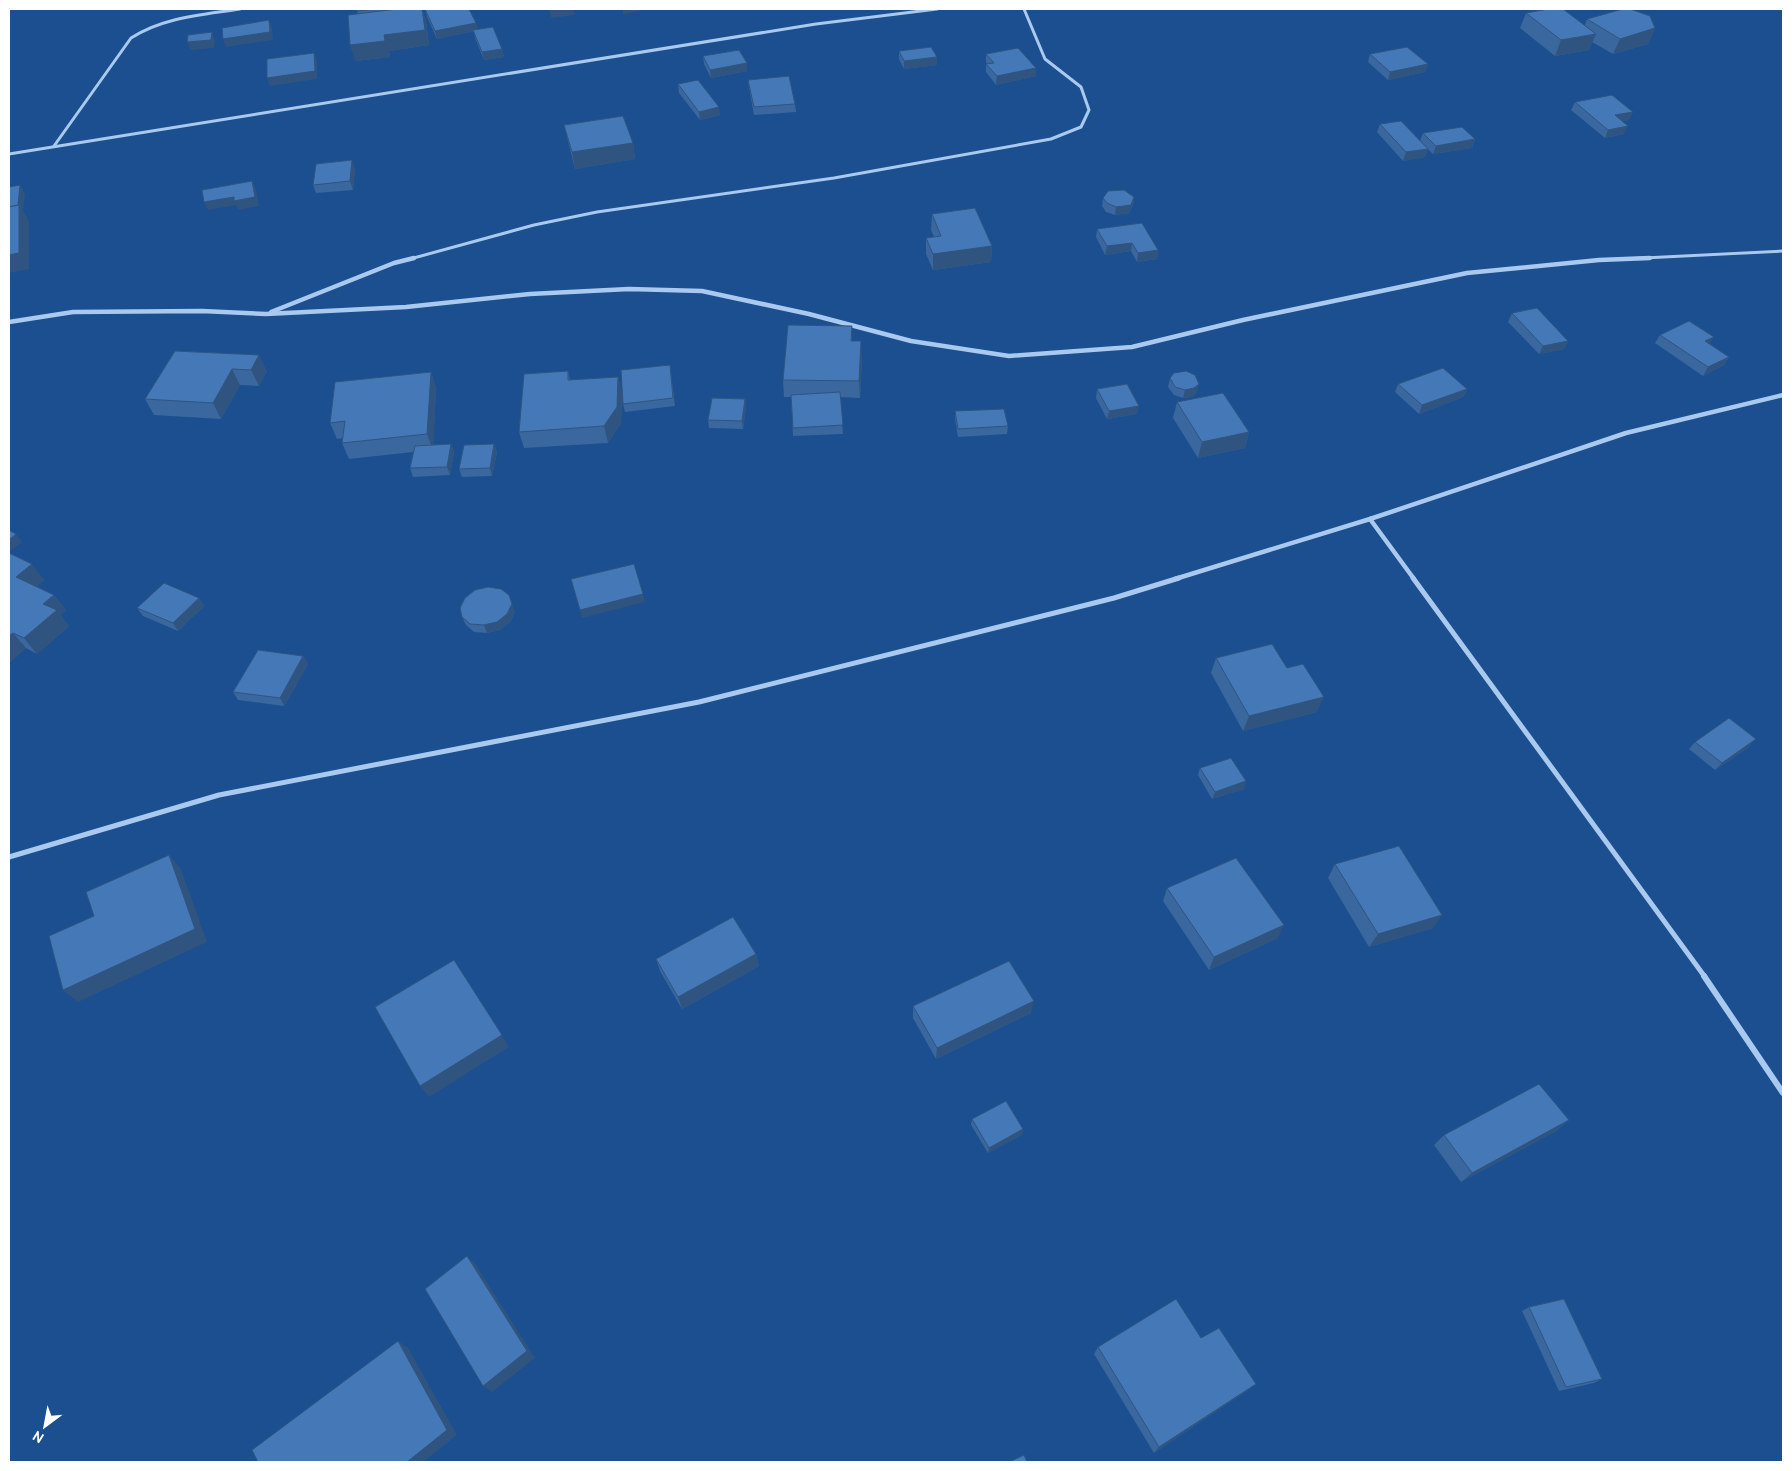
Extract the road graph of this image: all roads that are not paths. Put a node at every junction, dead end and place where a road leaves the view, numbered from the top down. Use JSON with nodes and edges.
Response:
{"nodes":[{"id":1,"x":240,"y":9,"type":"edge"},
{"id":2,"x":937,"y":9,"type":"edge"},
{"id":3,"x":1024,"y":9,"type":"edge"},
{"id":4,"x":54,"y":146,"type":"junction"},
{"id":5,"x":9,"y":154,"type":"edge"},
{"id":6,"x":1783,"y":251,"type":"edge"},
{"id":7,"x":266,"y":314,"type":"junction"},
{"id":8,"x":9,"y":322,"type":"edge"},
{"id":9,"x":1783,"y":395,"type":"edge"},
{"id":10,"x":1370,"y":519,"type":"junction"},
{"id":11,"x":9,"y":857,"type":"edge"},
{"id":12,"x":1783,"y":1093,"type":"edge"}],
"edges":[{"from":1,"to":4,"type":"street"},
{"from":2,"to":4,"type":"street"},
{"from":3,"to":7,"type":"street"},
{"from":4,"to":5,"type":"street"},
{"from":6,"to":7,"type":"street"},
{"from":7,"to":8,"type":"street"},
{"from":9,"to":10,"type":"street"},
{"from":10,"to":11,"type":"street"},
{"from":10,"to":12,"type":"street"}]}
